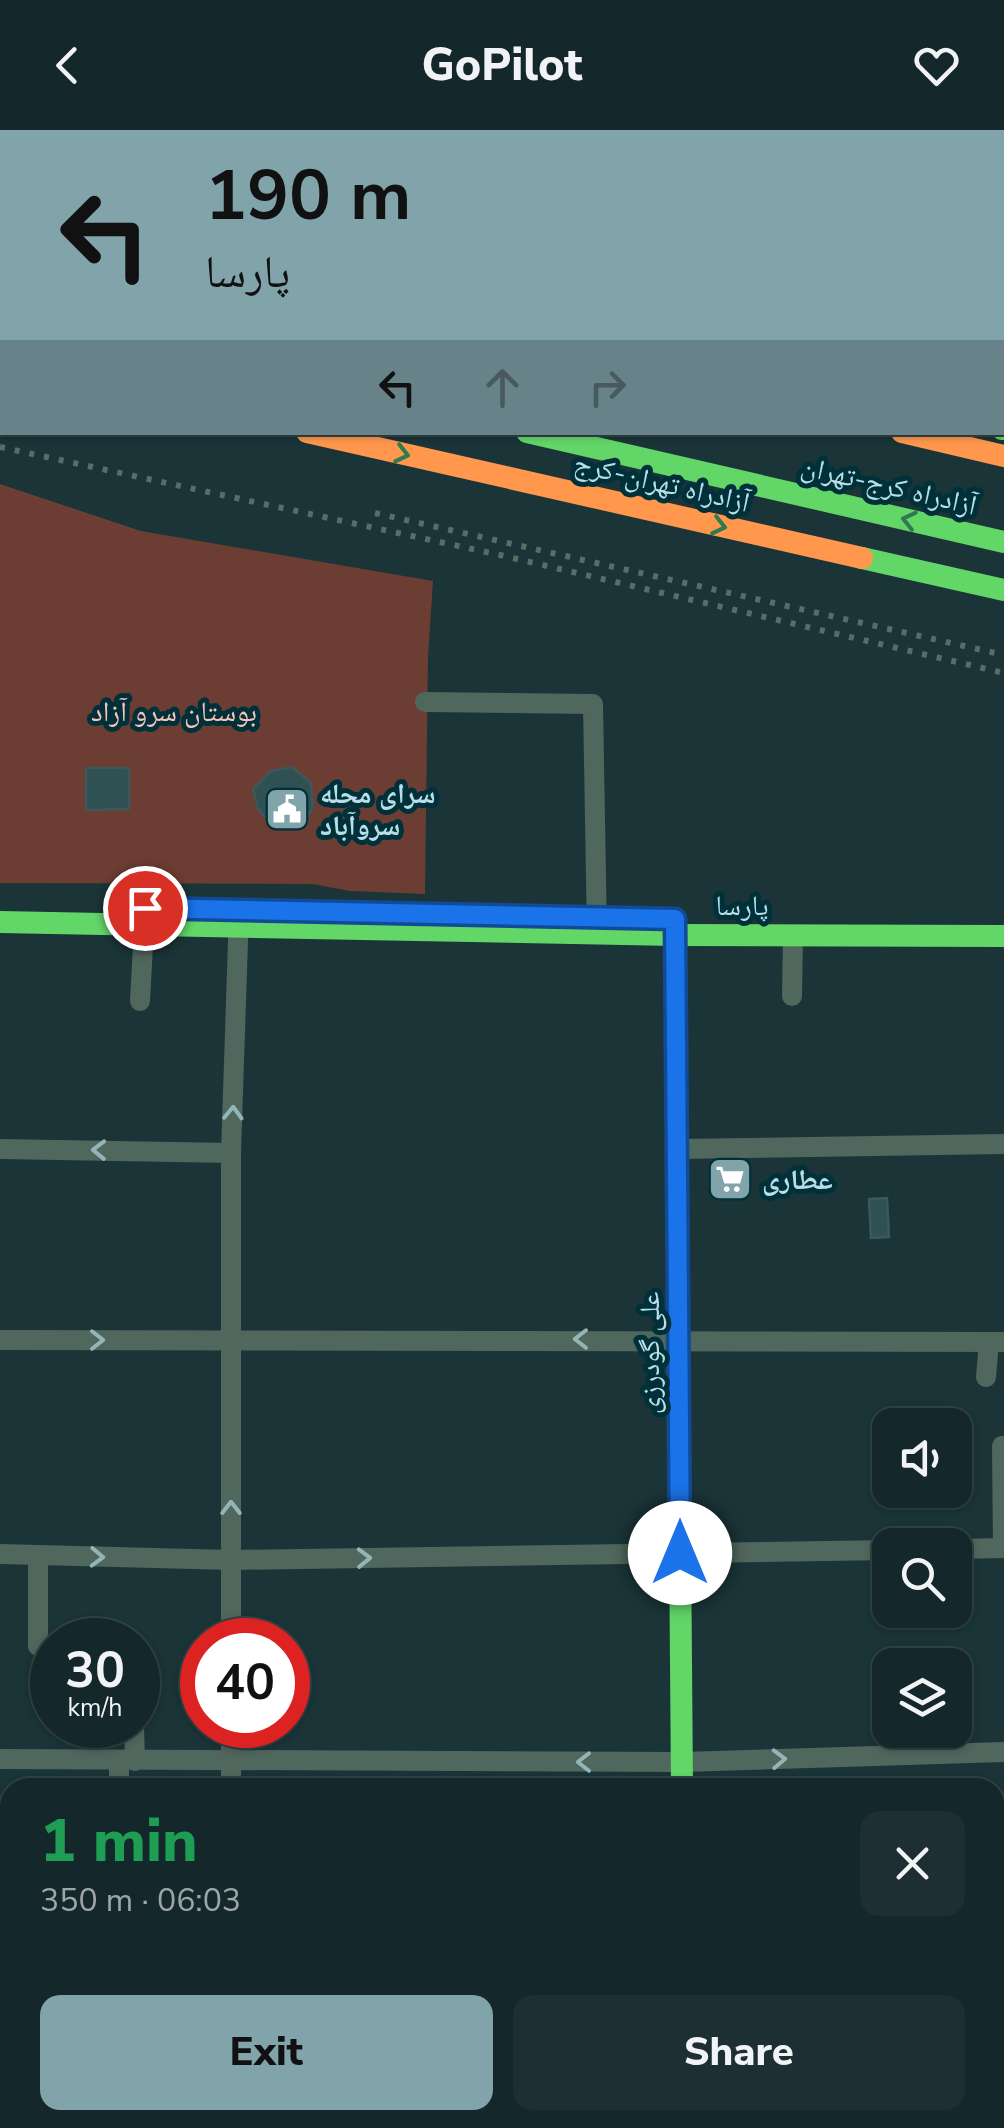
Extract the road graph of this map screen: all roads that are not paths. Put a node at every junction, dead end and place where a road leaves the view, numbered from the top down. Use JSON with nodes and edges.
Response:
{"nodes":[{"id":1,"x":321,"y":435,"type":"edge"},
{"id":2,"x":539,"y":435,"type":"edge"},
{"id":3,"x":914,"y":435,"type":"edge"},
{"id":4,"x":991,"y":435,"type":"edge"},
{"id":5,"x":966,"y":448,"type":"junction"},
{"id":6,"x":1004,"y":456,"type":"edge"},
{"id":7,"x":1004,"y":542,"type":"edge"},
{"id":8,"x":1004,"y":590,"type":"edge"},
{"id":9,"x":425,"y":702,"type":"dead end"},
{"id":10,"x":0,"y":907,"type":"edge"},
{"id":11,"x":145,"y":916,"type":"junction"},
{"id":12,"x":239,"y":918,"type":"junction"},
{"id":13,"x":1004,"y":918,"type":"edge"},
{"id":14,"x":0,"y":922,"type":"edge"},
{"id":15,"x":597,"y":926,"type":"junction"},
{"id":16,"x":675,"y":927,"type":"junction"},
{"id":17,"x":793,"y":935,"type":"junction"},
{"id":18,"x":1004,"y":936,"type":"edge"},
{"id":19,"x":792,"y":996,"type":"dead end"},
{"id":20,"x":140,"y":1001,"type":"dead end"},
{"id":21,"x":1004,"y":1144,"type":"edge"},
{"id":22,"x":0,"y":1149,"type":"edge"},
{"id":23,"x":677,"y":1149,"type":"junction"},
{"id":24,"x":231,"y":1152,"type":"junction"},
{"id":25,"x":679,"y":1339,"type":"junction"},
{"id":26,"x":0,"y":1340,"type":"edge"},
{"id":27,"x":231,"y":1340,"type":"junction"},
{"id":28,"x":996,"y":1342,"type":"edge"},
{"id":29,"x":986,"y":1376,"type":"dead end"},
{"id":30,"x":1002,"y":1446,"type":"edge"},
{"id":31,"x":1004,"y":1548,"type":"edge"},
{"id":32,"x":972,"y":1549,"type":"edge"},
{"id":33,"x":872,"y":1550,"type":"edge"},
{"id":34,"x":680,"y":1553,"type":"junction"},
{"id":35,"x":0,"y":1554,"type":"edge"},
{"id":36,"x":38,"y":1555,"type":"junction"},
{"id":37,"x":231,"y":1560,"type":"junction"},
{"id":38,"x":38,"y":1618,"type":"edge"},
{"id":39,"x":231,"y":1618,"type":"edge"},
{"id":40,"x":129,"y":1748,"type":"edge"},
{"id":41,"x":231,"y":1748,"type":"edge"},
{"id":42,"x":1004,"y":1752,"type":"edge"},
{"id":43,"x":0,"y":1759,"type":"edge"},
{"id":44,"x":126,"y":1760,"type":"junction"},
{"id":45,"x":231,"y":1762,"type":"junction"},
{"id":46,"x":682,"y":1762,"type":"junction"},
{"id":47,"x":122,"y":1778,"type":"edge"},
{"id":48,"x":231,"y":1778,"type":"edge"},
{"id":49,"x":682,"y":1778,"type":"edge"}],
"edges":[{"from":1,"to":8,"type":"main road","name":"آزادراه تهران-کرج","one_way":true},
{"from":7,"to":2,"type":"main road","name":"آزادراه کرج-تهران","one_way":true},
{"from":3,"to":5,"type":"main road"},
{"from":4,"to":5,"type":"main road"},
{"from":5,"to":6,"type":"main road"},
{"from":9,"to":15,"type":"street"},
{"from":10,"to":11,"type":"main road","name":"پارسا"},
{"from":11,"to":12,"type":"main road","name":"پارسا"},
{"from":11,"to":14,"type":"main road","name":"پارسا"},
{"from":11,"to":20,"type":"street"},
{"from":12,"to":15,"type":"main road","name":"پارسا"},
{"from":24,"to":12,"type":"street","one_way":true},
{"from":13,"to":16,"type":"main road","name":"پارسا"},
{"from":15,"to":16,"type":"main road","name":"پارسا"},
{"from":16,"to":17,"type":"main road","name":"پارسا"},
{"from":16,"to":23,"type":"main road","name":"علی گودرزی"},
{"from":17,"to":18,"type":"main road","name":"پارسا"},
{"from":17,"to":19,"type":"street"},
{"from":21,"to":23,"type":"street"},
{"from":24,"to":22,"type":"street","one_way":true},
{"from":23,"to":25,"type":"main road","name":"علی گودرزی"},
{"from":24,"to":27,"type":"street"},
{"from":25,"to":27,"type":"street","one_way":true},
{"from":25,"to":28,"type":"street"},
{"from":25,"to":34,"type":"main road","name":"علی گودرزی"},
{"from":26,"to":27,"type":"street","one_way":true},
{"from":37,"to":27,"type":"street","one_way":true},
{"from":28,"to":29,"type":"street"},
{"from":30,"to":31,"type":"street"},
{"from":31,"to":32,"type":"street"},
{"from":33,"to":34,"type":"street"},
{"from":37,"to":34,"type":"street","one_way":true},
{"from":34,"to":46,"type":"main road","name":"علی گودرزی"},
{"from":35,"to":36,"type":"street"},
{"from":36,"to":37,"type":"street","one_way":true},
{"from":36,"to":38,"type":"street"},
{"from":37,"to":39,"type":"street"},
{"from":40,"to":44,"type":"street"},
{"from":41,"to":45,"type":"street"},
{"from":46,"to":42,"type":"street","one_way":true},
{"from":43,"to":44,"type":"street"},
{"from":44,"to":45,"type":"street"},
{"from":44,"to":47,"type":"street"},
{"from":46,"to":45,"type":"street","one_way":true},
{"from":45,"to":48,"type":"street"},
{"from":46,"to":49,"type":"main road","name":"علی گودرزی"}]}
